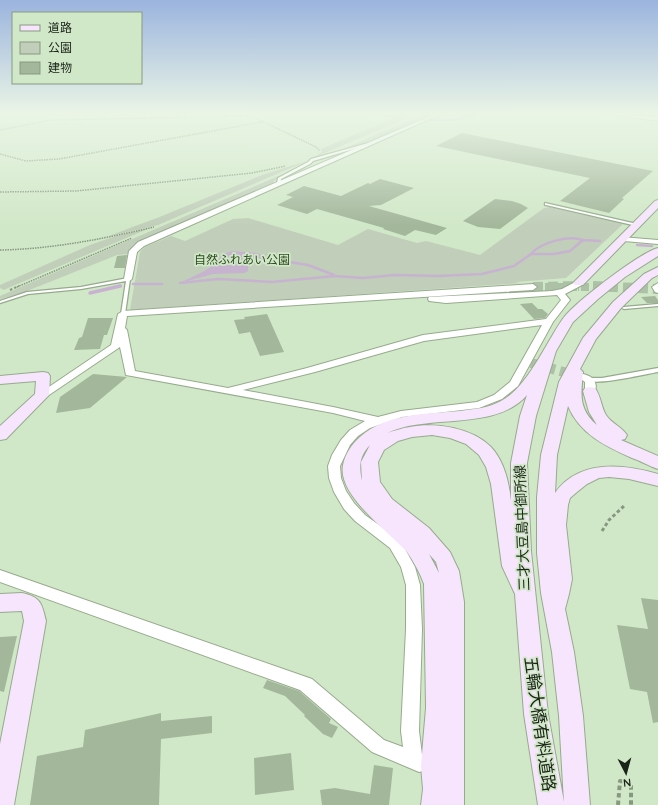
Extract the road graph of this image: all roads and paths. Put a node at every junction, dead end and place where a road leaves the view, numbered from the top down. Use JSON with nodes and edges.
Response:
{"nodes":[{"id":1,"x":100,"y":152,"type":"edge"},
{"id":2,"x":318,"y":152,"type":"edge"},
{"id":3,"x":342,"y":152,"type":"edge"},
{"id":4,"x":351,"y":152,"type":"edge"},
{"id":5,"x":0,"y":154,"type":"edge"},
{"id":6,"x":312,"y":160,"type":"junction"},
{"id":7,"x":279,"y":183,"type":"junction"},
{"id":8,"x":0,"y":192,"type":"edge"},
{"id":9,"x":658,"y":203,"type":"edge"},
{"id":10,"x":546,"y":204,"type":"dead end"},
{"id":11,"x":637,"y":225,"type":"junction"},
{"id":12,"x":161,"y":226,"type":"dead end"},
{"id":13,"x":624,"y":239,"type":"junction"},
{"id":14,"x":658,"y":242,"type":"edge"},
{"id":15,"x":0,"y":250,"type":"edge"},
{"id":16,"x":658,"y":251,"type":"edge"},
{"id":17,"x":658,"y":270,"type":"edge"},
{"id":18,"x":128,"y":279,"type":"junction"},
{"id":19,"x":579,"y":283,"type":"joint"},
{"id":20,"x":658,"y":286,"type":"edge"},
{"id":21,"x":533,"y":287,"type":"dead end"},
{"id":22,"x":658,"y":290,"type":"edge"},
{"id":23,"x":559,"y":292,"type":"junction"},
{"id":24,"x":408,"y":295,"type":"junction"},
{"id":25,"x":0,"y":302,"type":"edge"},
{"id":26,"x":658,"y":305,"type":"edge"},
{"id":27,"x":624,"y":308,"type":"dead end"},
{"id":28,"x":122,"y":320,"type":"junction"},
{"id":29,"x":549,"y":321,"type":"junction"},
{"id":30,"x":549,"y":351,"type":"junction"},
{"id":31,"x":658,"y":370,"type":"edge"},
{"id":32,"x":585,"y":377,"type":"junction"},
{"id":33,"x":0,"y":380,"type":"edge"},
{"id":34,"x":226,"y":391,"type":"junction"},
{"id":35,"x":42,"y":394,"type":"junction"},
{"id":36,"x":378,"y":421,"type":"junction"},
{"id":37,"x":0,"y":435,"type":"edge"},
{"id":38,"x":658,"y":456,"type":"edge"},
{"id":39,"x":658,"y":463,"type":"edge"},
{"id":40,"x":658,"y":480,"type":"edge"},
{"id":41,"x":624,"y":506,"type":"dead end"},
{"id":42,"x":602,"y":531,"type":"dead end"},
{"id":43,"x":0,"y":576,"type":"edge"},
{"id":44,"x":524,"y":592,"type":"junction"},
{"id":45,"x":34,"y":596,"type":"junction"},
{"id":46,"x":0,"y":603,"type":"edge"},
{"id":47,"x":554,"y":611,"type":"junction"},
{"id":48,"x":529,"y":643,"type":"joint"},
{"id":49,"x":563,"y":652,"type":"joint"},
{"id":50,"x":452,"y":760,"type":"junction"},
{"id":51,"x":414,"y":762,"type":"junction"},
{"id":52,"x":434,"y":766,"type":"junction"},
{"id":53,"x":1,"y":805,"type":"edge"},
{"id":54,"x":434,"y":805,"type":"edge"},
{"id":55,"x":451,"y":805,"type":"edge"},
{"id":56,"x":551,"y":805,"type":"edge"},
{"id":57,"x":577,"y":805,"type":"edge"},
{"id":58,"x":618,"y":805,"type":"edge"},
{"id":59,"x":631,"y":805,"type":"edge"}],
"edges":[{"from":1,"to":5,"type":"path"},
{"from":2,"to":6,"type":"path"},
{"from":3,"to":6,"type":"lane"},
{"from":4,"to":7,"type":"street"},
{"from":6,"to":7,"type":"lane"},
{"from":6,"to":8,"type":"path"},
{"from":7,"to":18,"type":"street"},
{"from":9,"to":11,"type":"main road"},
{"from":10,"to":11,"type":"lane"},
{"from":11,"to":13,"type":"main road"},
{"from":12,"to":15,"type":"path"},
{"from":13,"to":14,"type":"street"},
{"from":13,"to":19,"type":"main road"},
{"from":16,"to":30,"type":"main road","name":"三才大豆島中御所線"},
{"from":17,"to":32,"type":"main road","name":"三才大豆島中御所線"},
{"from":18,"to":25,"type":"lane"},
{"from":18,"to":28,"type":"lane"},
{"from":19,"to":23,"type":"street"},
{"from":20,"to":22,"type":"street"},
{"from":21,"to":24,"type":"street"},
{"from":23,"to":24,"type":"street"},
{"from":23,"to":29,"type":"street"},
{"from":24,"to":28,"type":"street"},
{"from":26,"to":27,"type":"lane"},
{"from":28,"to":34,"type":"street"},
{"from":28,"to":35,"type":"street"},
{"from":29,"to":34,"type":"street"},
{"from":29,"to":36,"type":"street"},
{"from":30,"to":44,"type":"main road","name":"三才大豆島中御所線"},
{"from":30,"to":52,"type":"main road"},
{"from":31,"to":32,"type":"lane"},
{"from":32,"to":38,"type":"main road"},
{"from":32,"to":39,"type":"main road"},
{"from":32,"to":47,"type":"main road","name":"三才大豆島中御所線"},
{"from":33,"to":35,"type":"main road"},
{"from":34,"to":36,"type":"street"},
{"from":35,"to":37,"type":"main road"},
{"from":36,"to":51,"type":"street"},
{"from":40,"to":47,"type":"main road"},
{"from":41,"to":42,"type":"path"},
{"from":43,"to":45,"type":"street"},
{"from":44,"to":48,"type":"main road","name":"三才大豆島中御所線"},
{"from":44,"to":50,"type":"main road"},
{"from":45,"to":46,"type":"main road"},
{"from":45,"to":51,"type":"street"},
{"from":45,"to":53,"type":"main road"},
{"from":47,"to":49,"type":"main road","name":"三才大豆島中御所線"},
{"from":48,"to":56,"type":"main road","name":"五輪大橋有料道路"},
{"from":49,"to":57,"type":"main road","name":"五輪大橋有料道路"},
{"from":50,"to":52,"type":"street"},
{"from":50,"to":55,"type":"main road"},
{"from":51,"to":52,"type":"street"},
{"from":52,"to":54,"type":"main road"},
{"from":58,"to":59,"type":"path"}]}
